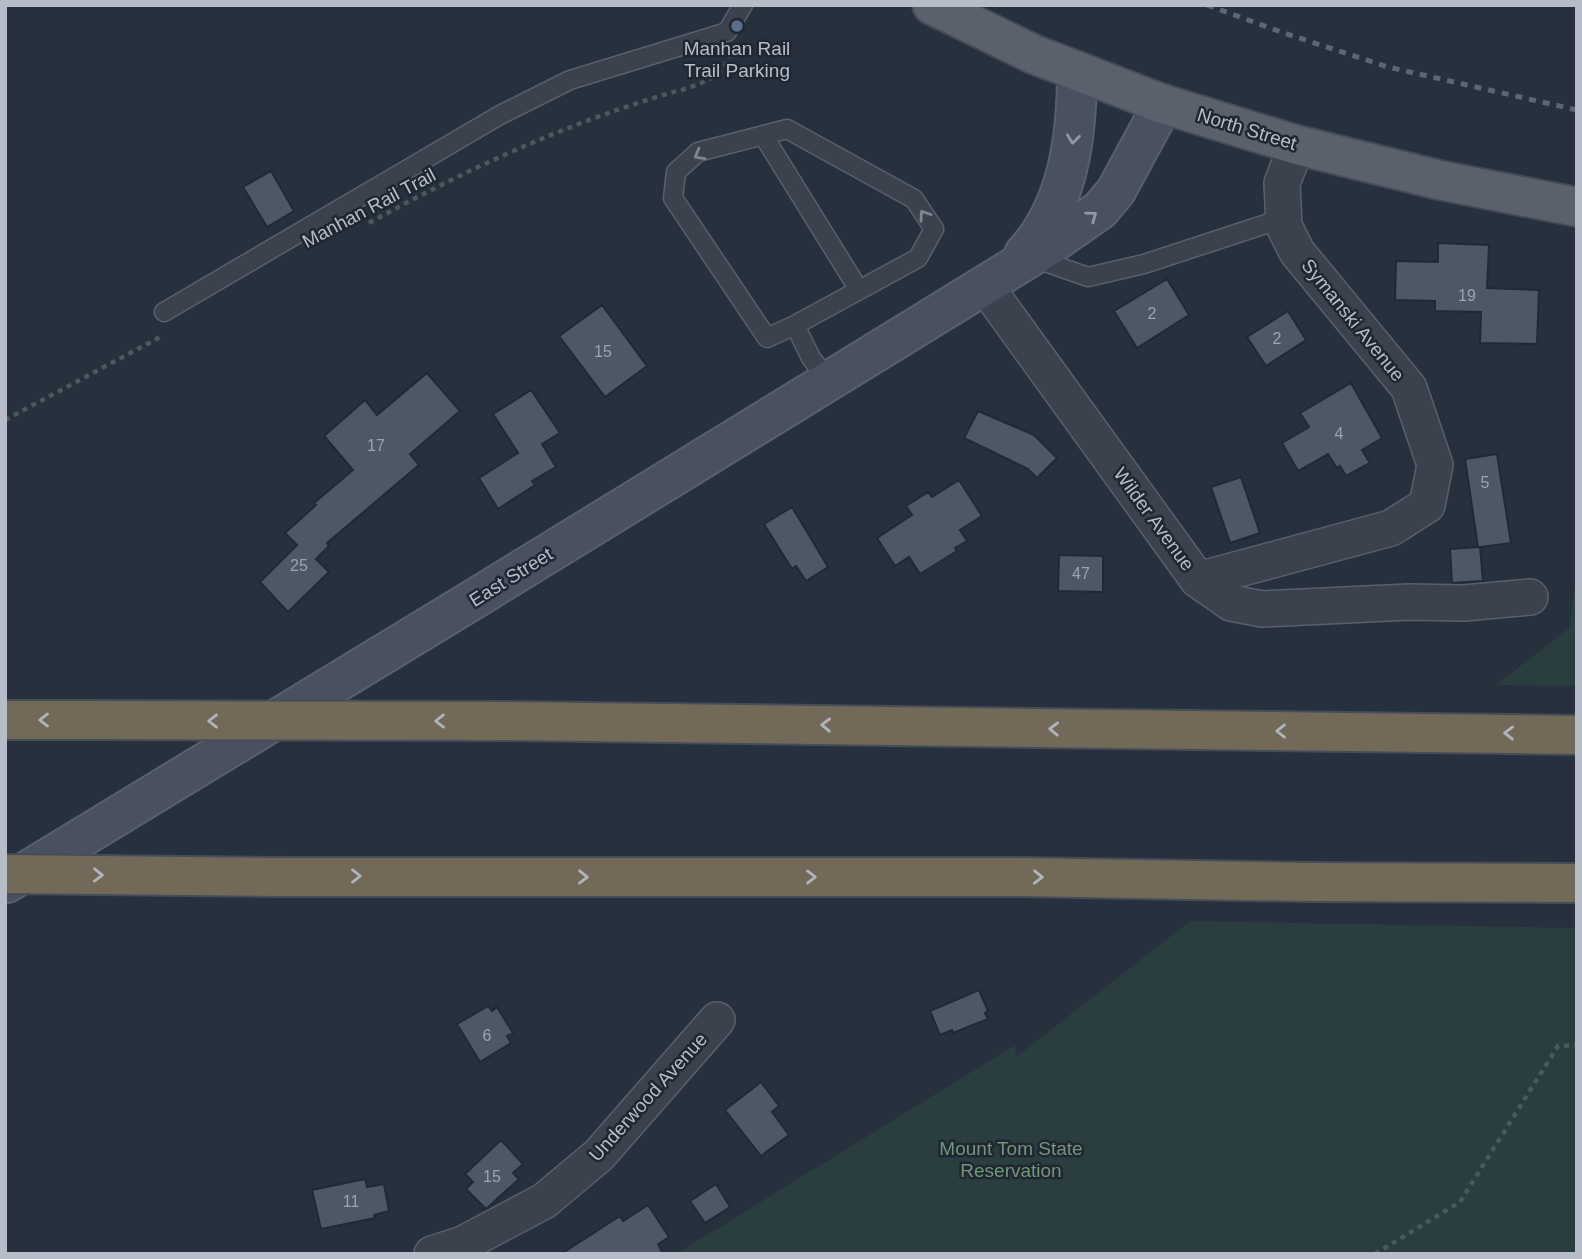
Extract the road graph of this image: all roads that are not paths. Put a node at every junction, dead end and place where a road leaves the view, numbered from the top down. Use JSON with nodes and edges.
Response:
{"nodes":[{"id":1,"x":743,"y":5,"type":"edge"},
{"id":2,"x":932,"y":5,"type":"edge"},
{"id":3,"x":1077,"y":71,"type":"junction"},
{"id":4,"x":1163,"y":104,"type":"junction"},
{"id":5,"x":763,"y":135,"type":"junction"},
{"id":6,"x":1297,"y":145,"type":"junction"},
{"id":7,"x":1577,"y":207,"type":"edge"},
{"id":8,"x":1284,"y":218,"type":"junction"},
{"id":9,"x":1010,"y":269,"type":"junction"},
{"id":10,"x":859,"y":290,"type":"junction"},
{"id":11,"x":164,"y":312,"type":"dead end"},
{"id":12,"x":795,"y":325,"type":"junction"},
{"id":13,"x":829,"y":381,"type":"junction"},
{"id":14,"x":1198,"y":580,"type":"junction"},
{"id":15,"x":1530,"y":597,"type":"dead end"},
{"id":16,"x":5,"y":720,"type":"edge"},
{"id":17,"x":1577,"y":735,"type":"edge"},
{"id":18,"x":5,"y":874,"type":"edge"},
{"id":19,"x":1577,"y":883,"type":"edge"},
{"id":20,"x":5,"y":884,"type":"edge"},
{"id":21,"x":717,"y":1020,"type":"dead end"},
{"id":22,"x":432,"y":1254,"type":"edge"}],
"edges":[{"from":1,"to":11,"type":"lane"},
{"from":2,"to":3,"type":"main road","name":"North Street"},
{"from":3,"to":4,"type":"main road","name":"North Street"},
{"from":3,"to":9,"type":"main road","name":"East Street","one_way":true},
{"from":4,"to":6,"type":"main road","name":"North Street"},
{"from":9,"to":4,"type":"main road","name":"East Street","one_way":true},
{"from":5,"to":10,"type":"lane"},
{"from":10,"to":5,"type":"lane","one_way":true},
{"from":5,"to":12,"type":"lane","one_way":true},
{"from":6,"to":7,"type":"main road","name":"North Street"},
{"from":6,"to":8,"type":"street","name":"Symanski Avenue"},
{"from":8,"to":9,"type":"lane"},
{"from":8,"to":14,"type":"street","name":"Symanski Avenue"},
{"from":9,"to":13,"type":"main road","name":"East Street"},
{"from":9,"to":14,"type":"street","name":"Wilder Avenue"},
{"from":10,"to":12,"type":"lane"},
{"from":12,"to":13,"type":"lane"},
{"from":13,"to":20,"type":"main road","name":"East Street"},
{"from":14,"to":15,"type":"street","name":"Wilder Avenue"},
{"from":17,"to":16,"type":"highway","one_way":true,"bridge":true},
{"from":18,"to":19,"type":"highway","one_way":true,"bridge":true},
{"from":21,"to":22,"type":"street","name":"Underwood Avenue"}]}
